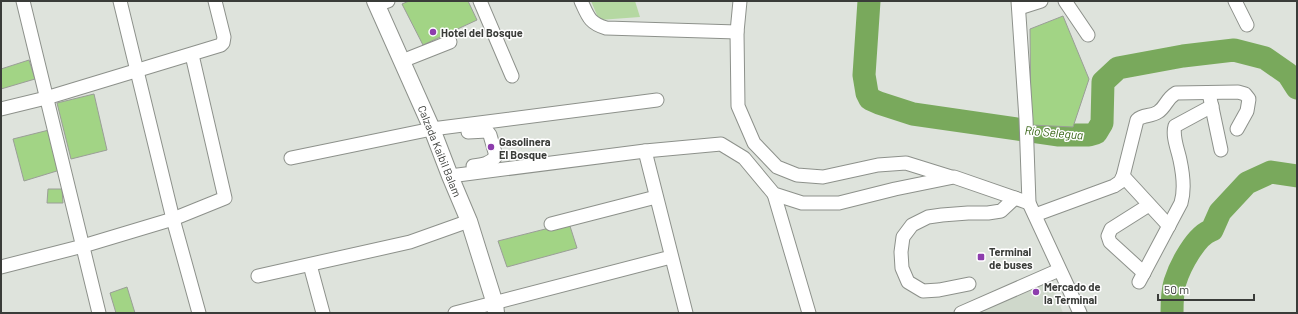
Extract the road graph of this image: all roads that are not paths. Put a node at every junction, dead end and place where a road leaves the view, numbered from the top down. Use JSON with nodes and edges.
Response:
{"nodes":[{"id":1,"x":23,"y":1,"type":"edge"},
{"id":2,"x":120,"y":1,"type":"edge"},
{"id":3,"x":215,"y":1,"type":"edge"},
{"id":4,"x":480,"y":1,"type":"edge"},
{"id":5,"x":581,"y":1,"type":"edge"},
{"id":6,"x":740,"y":1,"type":"edge"},
{"id":7,"x":1041,"y":1,"type":"edge"},
{"id":8,"x":1065,"y":1,"type":"edge"},
{"id":9,"x":1235,"y":1,"type":"edge"},
{"id":10,"x":380,"y":2,"type":"edge"},
{"id":11,"x":1019,"y":5,"type":"edge"},
{"id":12,"x":1247,"y":25,"type":"dead end"},
{"id":13,"x":737,"y":32,"type":"junction"},
{"id":14,"x":1088,"y":34,"type":"dead end"},
{"id":15,"x":450,"y":42,"type":"dead end"},
{"id":16,"x":192,"y":55,"type":"junction"},
{"id":17,"x":402,"y":61,"type":"junction"},
{"id":18,"x":136,"y":70,"type":"junction"},
{"id":19,"x":512,"y":76,"type":"dead end"},
{"id":20,"x":1209,"y":92,"type":"junction"},
{"id":21,"x":46,"y":98,"type":"junction"},
{"id":22,"x":657,"y":100,"type":"dead end"},
{"id":23,"x":1212,"y":106,"type":"junction"},
{"id":24,"x":1,"y":109,"type":"edge"},
{"id":25,"x":467,"y":128,"type":"junction"},
{"id":26,"x":1237,"y":129,"type":"dead end"},
{"id":27,"x":433,"y":133,"type":"junction"},
{"id":28,"x":1221,"y":150,"type":"dead end"},
{"id":29,"x":645,"y":151,"type":"junction"},
{"id":30,"x":291,"y":158,"type":"dead end"},
{"id":31,"x":448,"y":172,"type":"junction"},
{"id":32,"x":1123,"y":176,"type":"junction"},
{"id":33,"x":954,"y":177,"type":"junction"},
{"id":34,"x":774,"y":194,"type":"junction"},
{"id":35,"x":656,"y":197,"type":"junction"},
{"id":36,"x":1015,"y":198,"type":"junction"},
{"id":37,"x":1149,"y":205,"type":"junction"},
{"id":38,"x":1032,"y":209,"type":"junction"},
{"id":39,"x":173,"y":219,"type":"junction"},
{"id":40,"x":469,"y":221,"type":"junction"},
{"id":41,"x":551,"y":224,"type":"dead end"},
{"id":42,"x":1169,"y":226,"type":"junction"},
{"id":43,"x":83,"y":246,"type":"junction"},
{"id":44,"x":671,"y":257,"type":"junction"},
{"id":45,"x":310,"y":265,"type":"junction"},
{"id":46,"x":1,"y":267,"type":"edge"},
{"id":47,"x":1059,"y":270,"type":"junction"},
{"id":48,"x":258,"y":276,"type":"dead end"},
{"id":49,"x":969,"y":284,"type":"dead end"},
{"id":50,"x":498,"y":310,"type":"edge"},
{"id":51,"x":98,"y":313,"type":"edge"},
{"id":52,"x":199,"y":313,"type":"edge"},
{"id":53,"x":323,"y":313,"type":"edge"},
{"id":54,"x":455,"y":313,"type":"edge"},
{"id":55,"x":686,"y":313,"type":"edge"},
{"id":56,"x":809,"y":313,"type":"edge"},
{"id":57,"x":961,"y":313,"type":"edge"},
{"id":58,"x":1080,"y":313,"type":"edge"}],
"edges":[{"from":1,"to":21,"type":"street"},
{"from":2,"to":18,"type":"street"},
{"from":3,"to":16,"type":"street"},
{"from":4,"to":19,"type":"street"},
{"from":5,"to":13,"type":"street"},
{"from":6,"to":13,"type":"street"},
{"from":7,"to":11,"type":"street"},
{"from":8,"to":14,"type":"street"},
{"from":9,"to":12,"type":"street"},
{"from":10,"to":17,"type":"main road","name":"Calzada Kaibil Balam"},
{"from":11,"to":38,"type":"street"},
{"from":13,"to":33,"type":"street"},
{"from":15,"to":17,"type":"street"},
{"from":16,"to":18,"type":"street"},
{"from":16,"to":39,"type":"street"},
{"from":17,"to":27,"type":"main road","name":"Calzada Kaibil Balam"},
{"from":18,"to":21,"type":"street"},
{"from":18,"to":39,"type":"street"},
{"from":20,"to":23,"type":"street"},
{"from":20,"to":26,"type":"street"},
{"from":20,"to":32,"type":"street"},
{"from":21,"to":24,"type":"street"},
{"from":21,"to":43,"type":"street"},
{"from":22,"to":25,"type":"street"},
{"from":23,"to":28,"type":"street"},
{"from":23,"to":42,"type":"street"},
{"from":25,"to":27,"type":"street"},
{"from":25,"to":31,"type":"street"},
{"from":27,"to":30,"type":"street"},
{"from":27,"to":31,"type":"main road","name":"Calzada Kaibil Balam"},
{"from":29,"to":31,"type":"street"},
{"from":29,"to":34,"type":"street"},
{"from":29,"to":35,"type":"street"},
{"from":31,"to":40,"type":"main road","name":"Calzada Kaibil Balam"},
{"from":32,"to":37,"type":"street"},
{"from":32,"to":38,"type":"street"},
{"from":33,"to":34,"type":"street"},
{"from":33,"to":36,"type":"street"},
{"from":34,"to":56,"type":"street"},
{"from":35,"to":41,"type":"street"},
{"from":35,"to":44,"type":"street"},
{"from":36,"to":38,"type":"street"},
{"from":36,"to":49,"type":"street"},
{"from":37,"to":42,"type":"street"},
{"from":37,"to":42,"type":"street"},
{"from":38,"to":47,"type":"street"},
{"from":39,"to":43,"type":"street"},
{"from":39,"to":52,"type":"street"},
{"from":40,"to":45,"type":"street"},
{"from":40,"to":50,"type":"main road","name":"Calzada Kaibil Balam"},
{"from":43,"to":46,"type":"street"},
{"from":43,"to":51,"type":"street"},
{"from":44,"to":50,"type":"street"},
{"from":44,"to":55,"type":"street"},
{"from":45,"to":48,"type":"street"},
{"from":45,"to":53,"type":"street"},
{"from":47,"to":57,"type":"street"},
{"from":47,"to":58,"type":"street"},
{"from":50,"to":54,"type":"street"}]}
